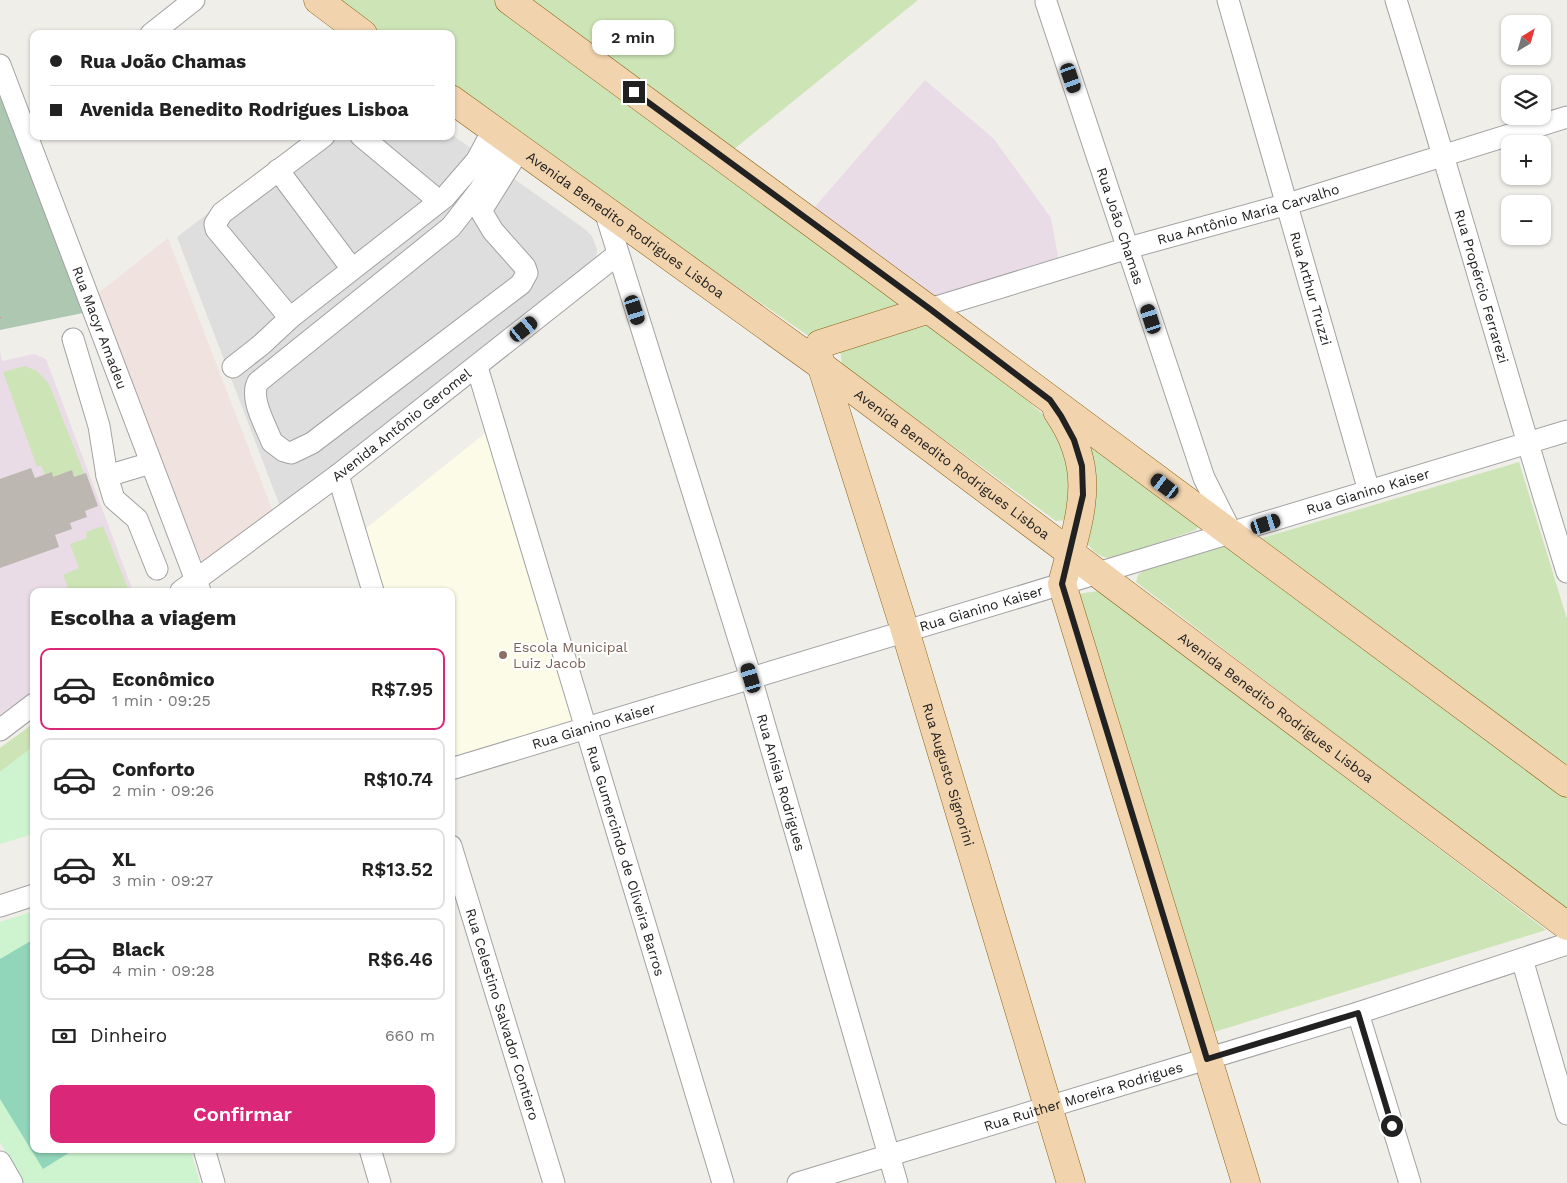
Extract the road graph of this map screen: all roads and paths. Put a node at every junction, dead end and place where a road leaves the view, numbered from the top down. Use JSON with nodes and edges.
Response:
{"nodes":[{"id":1,"x":194,"y":0,"type":"edge"},
{"id":2,"x":318,"y":0,"type":"edge"},
{"id":3,"x":509,"y":0,"type":"edge"},
{"id":4,"x":1228,"y":0,"type":"edge"},
{"id":5,"x":1396,"y":0,"type":"edge"},
{"id":6,"x":1046,"y":2,"type":"dead end"},
{"id":7,"x":156,"y":30,"type":"edge"},
{"id":8,"x":358,"y":30,"type":"edge"},
{"id":9,"x":0,"y":65,"type":"edge"},
{"id":10,"x":455,"y":103,"type":"edge"},
{"id":11,"x":1567,"y":117,"type":"edge"},
{"id":12,"x":319,"y":140,"type":"edge"},
{"id":13,"x":366,"y":140,"type":"edge"},
{"id":14,"x":505,"y":140,"type":"junction"},
{"id":15,"x":1444,"y":154,"type":"junction"},
{"id":16,"x":278,"y":170,"type":"junction"},
{"id":17,"x":496,"y":175,"type":"junction"},
{"id":18,"x":442,"y":199,"type":"junction"},
{"id":19,"x":1288,"y":204,"type":"junction"},
{"id":20,"x":605,"y":211,"type":"junction"},
{"id":21,"x":1128,"y":248,"type":"junction"},
{"id":22,"x":618,"y":254,"type":"junction"},
{"id":23,"x":352,"y":269,"type":"junction"},
{"id":24,"x":930,"y":309,"type":"junction"},
{"id":25,"x":290,"y":318,"type":"junction"},
{"id":26,"x":73,"y":339,"type":"dead end"},
{"id":27,"x":477,"y":366,"type":"junction"},
{"id":28,"x":233,"y":367,"type":"dead end"},
{"id":29,"x":823,"y":367,"type":"junction"},
{"id":30,"x":1050,"y":400,"type":"junction"},
{"id":31,"x":1567,"y":431,"type":"edge"},
{"id":32,"x":1527,"y":443,"type":"junction"},
{"id":33,"x":151,"y":463,"type":"junction"},
{"id":34,"x":338,"y":475,"type":"junction"},
{"id":35,"x":107,"y":476,"type":"junction"},
{"id":36,"x":1204,"y":478,"type":"junction"},
{"id":37,"x":1369,"y":491,"type":"junction"},
{"id":38,"x":1179,"y":496,"type":"junction"},
{"id":39,"x":1232,"y":534,"type":"junction"},
{"id":40,"x":1070,"y":552,"type":"junction"},
{"id":41,"x":157,"y":569,"type":"dead end"},
{"id":42,"x":1567,"y":572,"type":"edge"},
{"id":43,"x":1098,"y":573,"type":"junction"},
{"id":44,"x":1062,"y":584,"type":"junction"},
{"id":45,"x":192,"y":588,"type":"edge"},
{"id":46,"x":372,"y":588,"type":"edge"},
{"id":47,"x":905,"y":630,"type":"junction"},
{"id":48,"x":751,"y":678,"type":"junction"},
{"id":49,"x":30,"y":707,"type":"edge"},
{"id":50,"x":586,"y":728,"type":"junction"},
{"id":51,"x":0,"y":730,"type":"edge"},
{"id":52,"x":455,"y":768,"type":"edge"},
{"id":53,"x":1567,"y":783,"type":"edge"},
{"id":54,"x":455,"y":859,"type":"edge"},
{"id":55,"x":30,"y":897,"type":"edge"},
{"id":56,"x":0,"y":906,"type":"edge"},
{"id":57,"x":1567,"y":926,"type":"edge"},
{"id":58,"x":1567,"y":944,"type":"edge"},
{"id":59,"x":1522,"y":959,"type":"junction"},
{"id":60,"x":1358,"y":1013,"type":"junction"},
{"id":61,"x":1207,"y":1059,"type":"junction"},
{"id":62,"x":1047,"y":1106,"type":"junction"},
{"id":63,"x":1567,"y":1114,"type":"edge"},
{"id":64,"x":205,"y":1153,"type":"edge"},
{"id":65,"x":371,"y":1153,"type":"edge"},
{"id":66,"x":888,"y":1156,"type":"junction"},
{"id":67,"x":0,"y":1162,"type":"edge"},
{"id":68,"x":12,"y":1183,"type":"edge"},
{"id":69,"x":214,"y":1183,"type":"edge"},
{"id":70,"x":380,"y":1183,"type":"edge"},
{"id":71,"x":554,"y":1183,"type":"edge"},
{"id":72,"x":723,"y":1183,"type":"edge"},
{"id":73,"x":798,"y":1183,"type":"edge"},
{"id":74,"x":896,"y":1183,"type":"edge"},
{"id":75,"x":1071,"y":1183,"type":"edge"},
{"id":76,"x":1246,"y":1183,"type":"edge"},
{"id":77,"x":1410,"y":1183,"type":"edge"}],
"edges":[{"from":1,"to":7,"type":"street"},
{"from":2,"to":8,"type":"main road"},
{"from":3,"to":24,"type":"main road"},
{"from":4,"to":19,"type":"street","name":"Rua Arthur Truzzi"},
{"from":5,"to":15,"type":"street","name":"Rua Propércio Ferrarezi"},
{"from":6,"to":21,"type":"street","name":"Rua João Chamas"},
{"from":9,"to":33,"type":"street","name":"Rua Macyr Amadeu"},
{"from":10,"to":14,"type":"main road","name":"Avenida Benedito Rodrigues Lisboa"},
{"from":11,"to":15,"type":"street","name":"Rua Antônio Maria Carvalho"},
{"from":12,"to":16,"type":"street"},
{"from":13,"to":18,"type":"street"},
{"from":14,"to":17,"type":"street"},
{"from":14,"to":18,"type":"street"},
{"from":14,"to":20,"type":"main road","name":"Avenida Benedito Rodrigues Lisboa"},
{"from":15,"to":19,"type":"street","name":"Rua Antônio Maria Carvalho"},
{"from":15,"to":32,"type":"street","name":"Rua Propércio Ferrarezi"},
{"from":16,"to":23,"type":"street"},
{"from":16,"to":25,"type":"street"},
{"from":17,"to":17,"type":"street"},
{"from":18,"to":23,"type":"street"},
{"from":19,"to":21,"type":"street","name":"Rua Antônio Maria Carvalho"},
{"from":19,"to":37,"type":"street","name":"Rua Arthur Truzzi"},
{"from":20,"to":22,"type":"street","name":"Rua Anísia Rodrigues"},
{"from":20,"to":29,"type":"main road","name":"Avenida Benedito Rodrigues Lisboa"},
{"from":21,"to":24,"type":"street","name":"Rua Antônio Maria Carvalho"},
{"from":21,"to":36,"type":"street","name":"Rua João Chamas"},
{"from":22,"to":27,"type":"street","name":"Avenida Antônio Geromel"},
{"from":22,"to":48,"type":"street","name":"Rua Anísia Rodrigues"},
{"from":23,"to":25,"type":"street"},
{"from":24,"to":29,"type":"main road","name":"Rua Augusto Signorini"},
{"from":24,"to":30,"type":"main road"},
{"from":25,"to":28,"type":"street"},
{"from":26,"to":35,"type":"street"},
{"from":27,"to":34,"type":"street","name":"Avenida Antônio Geromel"},
{"from":27,"to":50,"type":"street","name":"Rua Gumercindo de Oliveira Barros"},
{"from":29,"to":40,"type":"main road","name":"Avenida Benedito Rodrigues Lisboa"},
{"from":29,"to":47,"type":"main road","name":"Rua Augusto Signorini"},
{"from":30,"to":38,"type":"main road"},
{"from":30,"to":40,"type":"main road"},
{"from":31,"to":32,"type":"street","name":"Rua Gianino Kaiser"},
{"from":32,"to":37,"type":"street","name":"Rua Gianino Kaiser"},
{"from":32,"to":42,"type":"street","name":"Rua Propércio Ferrarezi"},
{"from":33,"to":35,"type":"street"},
{"from":33,"to":45,"type":"street","name":"Rua Macyr Amadeu"},
{"from":34,"to":45,"type":"street","name":"Avenida Antônio Geromel"},
{"from":34,"to":46,"type":"street"},
{"from":35,"to":41,"type":"street"},
{"from":36,"to":38,"type":"street"},
{"from":36,"to":39,"type":"street","name":"Rua João Chamas"},
{"from":37,"to":39,"type":"street","name":"Rua Gianino Kaiser"},
{"from":38,"to":39,"type":"main road"},
{"from":39,"to":43,"type":"street","name":"Rua Gianino Kaiser"},
{"from":39,"to":53,"type":"main road"},
{"from":40,"to":43,"type":"main road","name":"Avenida Benedito Rodrigues Lisboa"},
{"from":40,"to":44,"type":"main road"},
{"from":43,"to":44,"type":"street","name":"Rua Gianino Kaiser"},
{"from":43,"to":57,"type":"main road","name":"Avenida Benedito Rodrigues Lisboa"},
{"from":44,"to":47,"type":"street","name":"Rua Gianino Kaiser"},
{"from":44,"to":61,"type":"main road"},
{"from":47,"to":48,"type":"street","name":"Rua Gianino Kaiser"},
{"from":47,"to":62,"type":"main road","name":"Rua Augusto Signorini"},
{"from":48,"to":50,"type":"street","name":"Rua Gianino Kaiser"},
{"from":48,"to":66,"type":"street","name":"Rua Anísia Rodrigues"},
{"from":49,"to":51,"type":"street"},
{"from":50,"to":52,"type":"street","name":"Rua Gianino Kaiser"},
{"from":50,"to":72,"type":"street","name":"Rua Gumercindo de Oliveira Barros"},
{"from":54,"to":71,"type":"street","name":"Rua Celestino Salvador Contiero"},
{"from":55,"to":56,"type":"street"},
{"from":58,"to":59,"type":"street","name":"Rua Ruither Moreira Rodrigues"},
{"from":59,"to":60,"type":"street","name":"Rua Ruither Moreira Rodrigues"},
{"from":59,"to":63,"type":"street"},
{"from":60,"to":61,"type":"street","name":"Rua Ruither Moreira Rodrigues"},
{"from":60,"to":77,"type":"street"},
{"from":61,"to":62,"type":"street","name":"Rua Ruither Moreira Rodrigues"},
{"from":61,"to":76,"type":"main road"},
{"from":62,"to":66,"type":"street","name":"Rua Ruither Moreira Rodrigues"},
{"from":62,"to":75,"type":"main road","name":"Rua Augusto Signorini"},
{"from":64,"to":69,"type":"street"},
{"from":65,"to":70,"type":"street"},
{"from":66,"to":73,"type":"street","name":"Rua Ruither Moreira Rodrigues"},
{"from":66,"to":74,"type":"street","name":"Rua Anísia Rodrigues"},
{"from":67,"to":68,"type":"street"}]}
